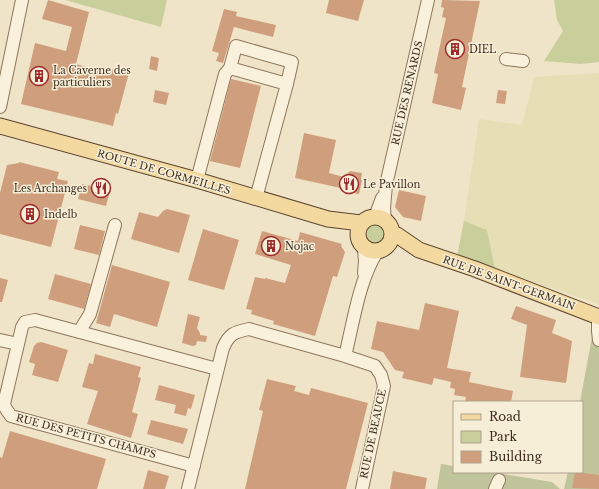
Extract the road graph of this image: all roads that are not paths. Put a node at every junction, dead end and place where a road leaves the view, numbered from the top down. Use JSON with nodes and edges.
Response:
{"nodes":[{"id":1,"x":22,"y":0,"type":"edge"},
{"id":2,"x":428,"y":0,"type":"edge"},
{"id":3,"x":506,"y":59,"type":"dead end"},
{"id":4,"x":523,"y":61,"type":"dead end"},
{"id":5,"x":230,"y":68,"type":"junction"},
{"id":6,"x":287,"y":84,"type":"junction"},
{"id":7,"x":0,"y":107,"type":"edge"},
{"id":8,"x":0,"y":126,"type":"edge"},
{"id":9,"x":197,"y":180,"type":"junction"},
{"id":10,"x":256,"y":198,"type":"junction"},
{"id":11,"x":115,"y":225,"type":"dead end"},
{"id":12,"x":375,"y":234,"type":"junction"},
{"id":13,"x":599,"y":317,"type":"edge"},
{"id":14,"x":79,"y":332,"type":"junction"},
{"id":15,"x":0,"y":340,"type":"edge"},
{"id":16,"x":599,"y":340,"type":"edge"},
{"id":17,"x":18,"y":344,"type":"junction"},
{"id":18,"x":344,"y":356,"type":"junction"},
{"id":19,"x":217,"y":369,"type":"junction"},
{"id":20,"x":194,"y":466,"type":"junction"},
{"id":21,"x":188,"y":489,"type":"edge"},
{"id":22,"x":362,"y":489,"type":"edge"}],
"edges":[{"from":1,"to":7,"type":"street"},
{"from":2,"to":12,"type":"street","name":"RUE DES RENARDS"},
{"from":3,"to":4,"type":"street"},
{"from":5,"to":6,"type":"street"},
{"from":5,"to":6,"type":"street"},
{"from":5,"to":9,"type":"street"},
{"from":6,"to":10,"type":"street"},
{"from":8,"to":9,"type":"main road","name":"ROUTE DE CORMEILLES"},
{"from":9,"to":10,"type":"main road","name":"ROUTE DE CORMEILLES"},
{"from":10,"to":12,"type":"main road","name":"ROUTE DE CORMEILLES"},
{"from":11,"to":14,"type":"street"},
{"from":12,"to":13,"type":"main road","name":"RUE DE SAINT-GERMAIN"},
{"from":12,"to":18,"type":"street","name":"RUE DES RENARDS"},
{"from":13,"to":16,"type":"street"},
{"from":14,"to":17,"type":"street","name":"RUE DES PETITS CHAMPS"},
{"from":14,"to":19,"type":"street","name":"RUE DES PETITS CHAMPS"},
{"from":15,"to":17,"type":"street"},
{"from":17,"to":20,"type":"street","name":"RUE DES PETITS CHAMPS"},
{"from":18,"to":19,"type":"street","name":"RUE DE BEAUCE"},
{"from":18,"to":22,"type":"street","name":"RUE DE BEAUCE"},
{"from":19,"to":20,"type":"street","name":"RUE DE BEAUCE"},
{"from":20,"to":21,"type":"street","name":"RUE DE BEAUCE"}]}
